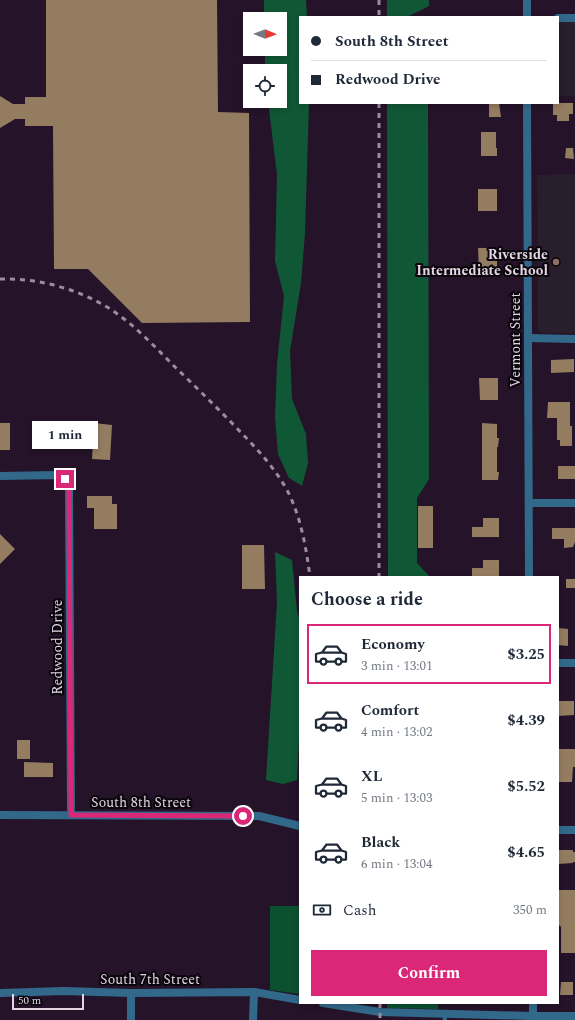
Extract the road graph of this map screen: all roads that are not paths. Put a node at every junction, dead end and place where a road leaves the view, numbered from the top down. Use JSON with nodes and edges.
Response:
{"nodes":[{"id":1,"x":527,"y":0,"type":"edge"},
{"id":2,"x":527,"y":16,"type":"edge"},
{"id":3,"x":559,"y":18,"type":"edge"},
{"id":4,"x":575,"y":18,"type":"edge"},
{"id":5,"x":527,"y":104,"type":"edge"},
{"id":6,"x":528,"y":338,"type":"junction"},
{"id":7,"x":575,"y":339,"type":"edge"},
{"id":8,"x":0,"y":476,"type":"edge"},
{"id":9,"x":529,"y":503,"type":"junction"},
{"id":10,"x":575,"y":503,"type":"edge"},
{"id":11,"x":529,"y":576,"type":"edge"},
{"id":12,"x":559,"y":663,"type":"edge"},
{"id":13,"x":575,"y":663,"type":"edge"},
{"id":14,"x":0,"y":815,"type":"edge"},
{"id":15,"x":71,"y":815,"type":"junction"},
{"id":16,"x":299,"y":826,"type":"edge"},
{"id":17,"x":559,"y":830,"type":"edge"},
{"id":18,"x":575,"y":830,"type":"edge"},
{"id":19,"x":254,"y":992,"type":"junction"},
{"id":20,"x":0,"y":993,"type":"edge"},
{"id":21,"x":131,"y":993,"type":"junction"},
{"id":22,"x":299,"y":1000,"type":"edge"},
{"id":23,"x":334,"y":1004,"type":"edge"},
{"id":24,"x":533,"y":1004,"type":"edge"},
{"id":25,"x":355,"y":1006,"type":"edge"},
{"id":26,"x":575,"y":1016,"type":"edge"},
{"id":27,"x":444,"y":1017,"type":"edge"},
{"id":28,"x":533,"y":1018,"type":"edge"},
{"id":29,"x":131,"y":1020,"type":"edge"},
{"id":30,"x":253,"y":1020,"type":"edge"}],
"edges":[{"from":1,"to":2,"type":"street"},
{"from":3,"to":4,"type":"street"},
{"from":5,"to":6,"type":"street","name":"Vermont Street"},
{"from":6,"to":7,"type":"street"},
{"from":6,"to":9,"type":"street","name":"Vermont Street"},
{"from":8,"to":15,"type":"street","name":"Redwood Drive"},
{"from":9,"to":10,"type":"street"},
{"from":9,"to":11,"type":"street","name":"Vermont Street"},
{"from":12,"to":13,"type":"street"},
{"from":14,"to":15,"type":"street","name":"South 8th Street"},
{"from":15,"to":16,"type":"street","name":"South 8th Street"},
{"from":17,"to":18,"type":"street"},
{"from":19,"to":21,"type":"street","name":"South 7th Street"},
{"from":19,"to":22,"type":"street","name":"South 7th Street"},
{"from":19,"to":30,"type":"street"},
{"from":20,"to":21,"type":"street","name":"South 7th Street"},
{"from":21,"to":29,"type":"street"},
{"from":23,"to":25,"type":"street"},
{"from":24,"to":28,"type":"street"},
{"from":25,"to":27,"type":"street"},
{"from":26,"to":28,"type":"street"},
{"from":27,"to":28,"type":"street"}]}
